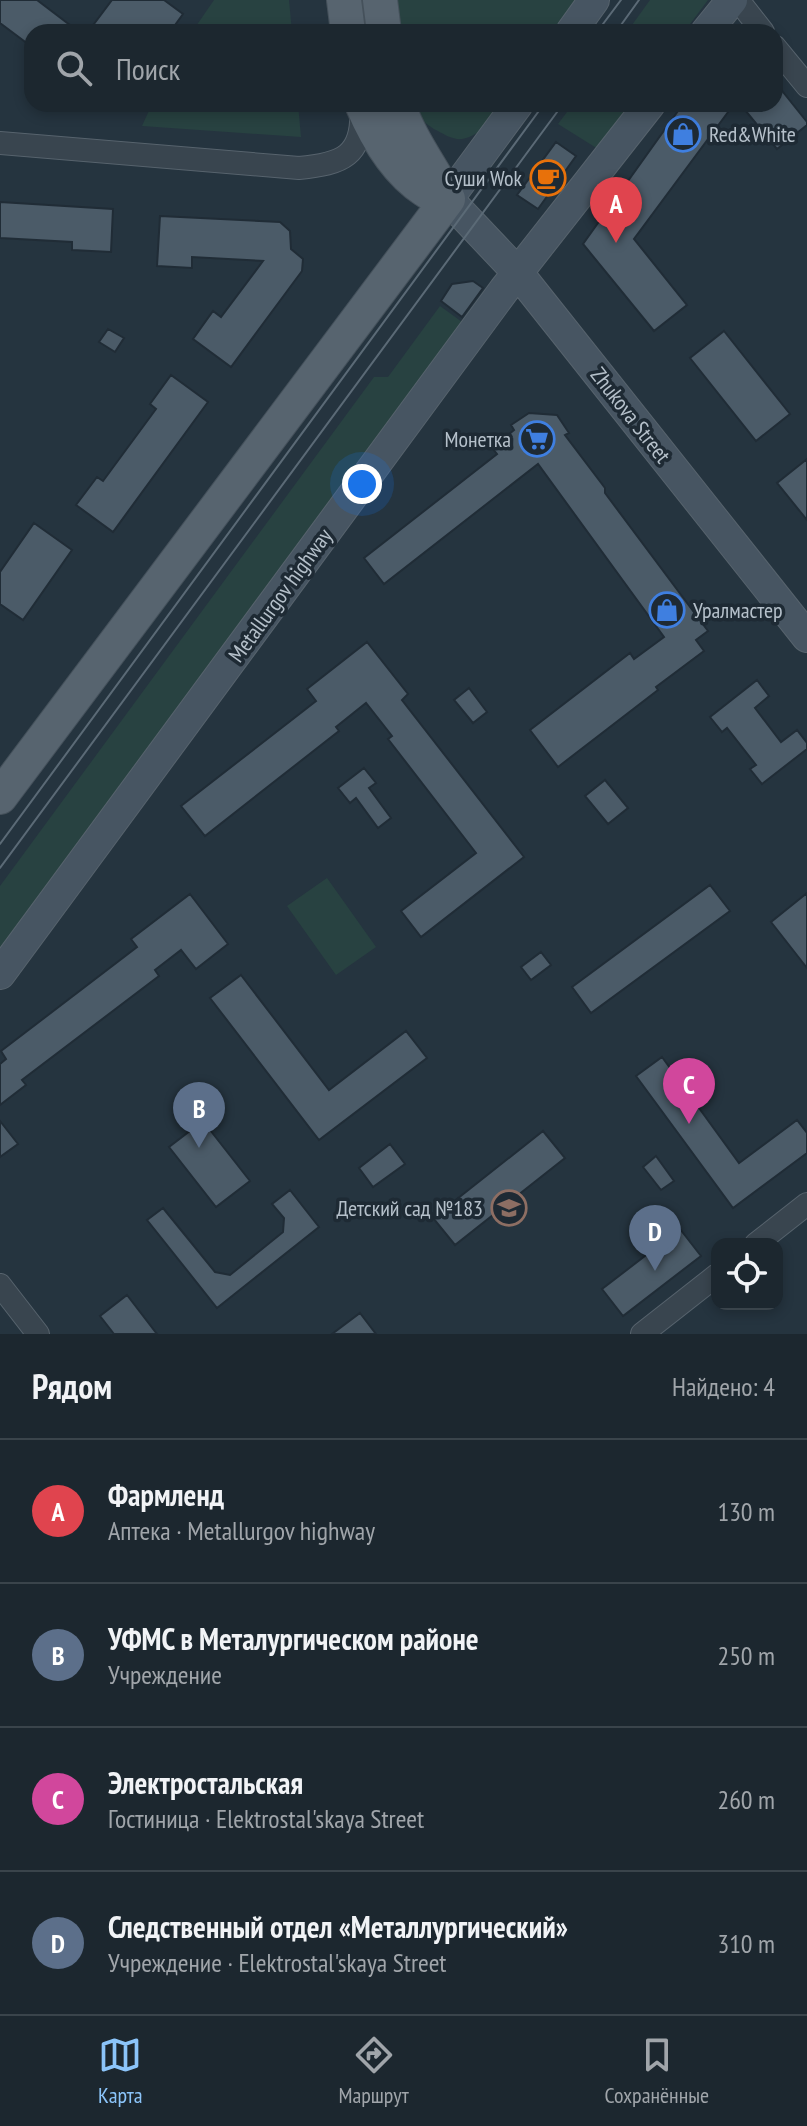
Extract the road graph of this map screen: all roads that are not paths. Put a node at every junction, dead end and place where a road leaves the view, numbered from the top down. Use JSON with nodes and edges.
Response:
{"nodes":[{"id":1,"x":344,"y":0,"type":"edge"},
{"id":2,"x":380,"y":0,"type":"edge"},
{"id":3,"x":594,"y":0,"type":"edge"},
{"id":4,"x":735,"y":0,"type":"edge"},
{"id":5,"x":347,"y":24,"type":"edge"},
{"id":6,"x":383,"y":24,"type":"edge"},
{"id":7,"x":577,"y":24,"type":"edge"},
{"id":8,"x":713,"y":24,"type":"edge"},
{"id":9,"x":756,"y":24,"type":"edge"},
{"id":10,"x":783,"y":57,"type":"edge"},
{"id":11,"x":807,"y":86,"type":"edge"},
{"id":12,"x":362,"y":112,"type":"edge"},
{"id":13,"x":366,"y":112,"type":"edge"},
{"id":14,"x":400,"y":112,"type":"edge"},
{"id":15,"x":512,"y":112,"type":"edge"},
{"id":16,"x":644,"y":112,"type":"edge"},
{"id":17,"x":0,"y":143,"type":"edge"},
{"id":18,"x":448,"y":199,"type":"junction"},
{"id":19,"x":518,"y":273,"type":"junction"},
{"id":20,"x":807,"y":637,"type":"edge"},
{"id":21,"x":0,"y":797,"type":"edge"},
{"id":22,"x":0,"y":974,"type":"edge"},
{"id":23,"x":807,"y":1204,"type":"edge"},
{"id":24,"x":764,"y":1238,"type":"edge"},
{"id":25,"x":711,"y":1280,"type":"edge"},
{"id":26,"x":0,"y":1285,"type":"edge"},
{"id":27,"x":38,"y":1334,"type":"edge"},
{"id":28,"x":642,"y":1334,"type":"edge"}],
"edges":[{"from":1,"to":5,"type":"main road"},
{"from":2,"to":6,"type":"main road"},
{"from":3,"to":7,"type":"street"},
{"from":4,"to":8,"type":"street"},
{"from":4,"to":9,"type":"street"},
{"from":10,"to":11,"type":"street"},
{"from":12,"to":17,"type":"street"},
{"from":13,"to":18,"type":"main road"},
{"from":14,"to":18,"type":"main road"},
{"from":15,"to":18,"type":"street"},
{"from":16,"to":19,"type":"street","name":"Metallurgov highway"},
{"from":18,"to":19,"type":"street","name":"Zhukova Street"},
{"from":18,"to":21,"type":"main road"},
{"from":19,"to":20,"type":"street","name":"Zhukova Street"},
{"from":19,"to":22,"type":"street","name":"Metallurgov highway"},
{"from":23,"to":24,"type":"street"},
{"from":25,"to":28,"type":"street"},
{"from":26,"to":27,"type":"street"}]}
